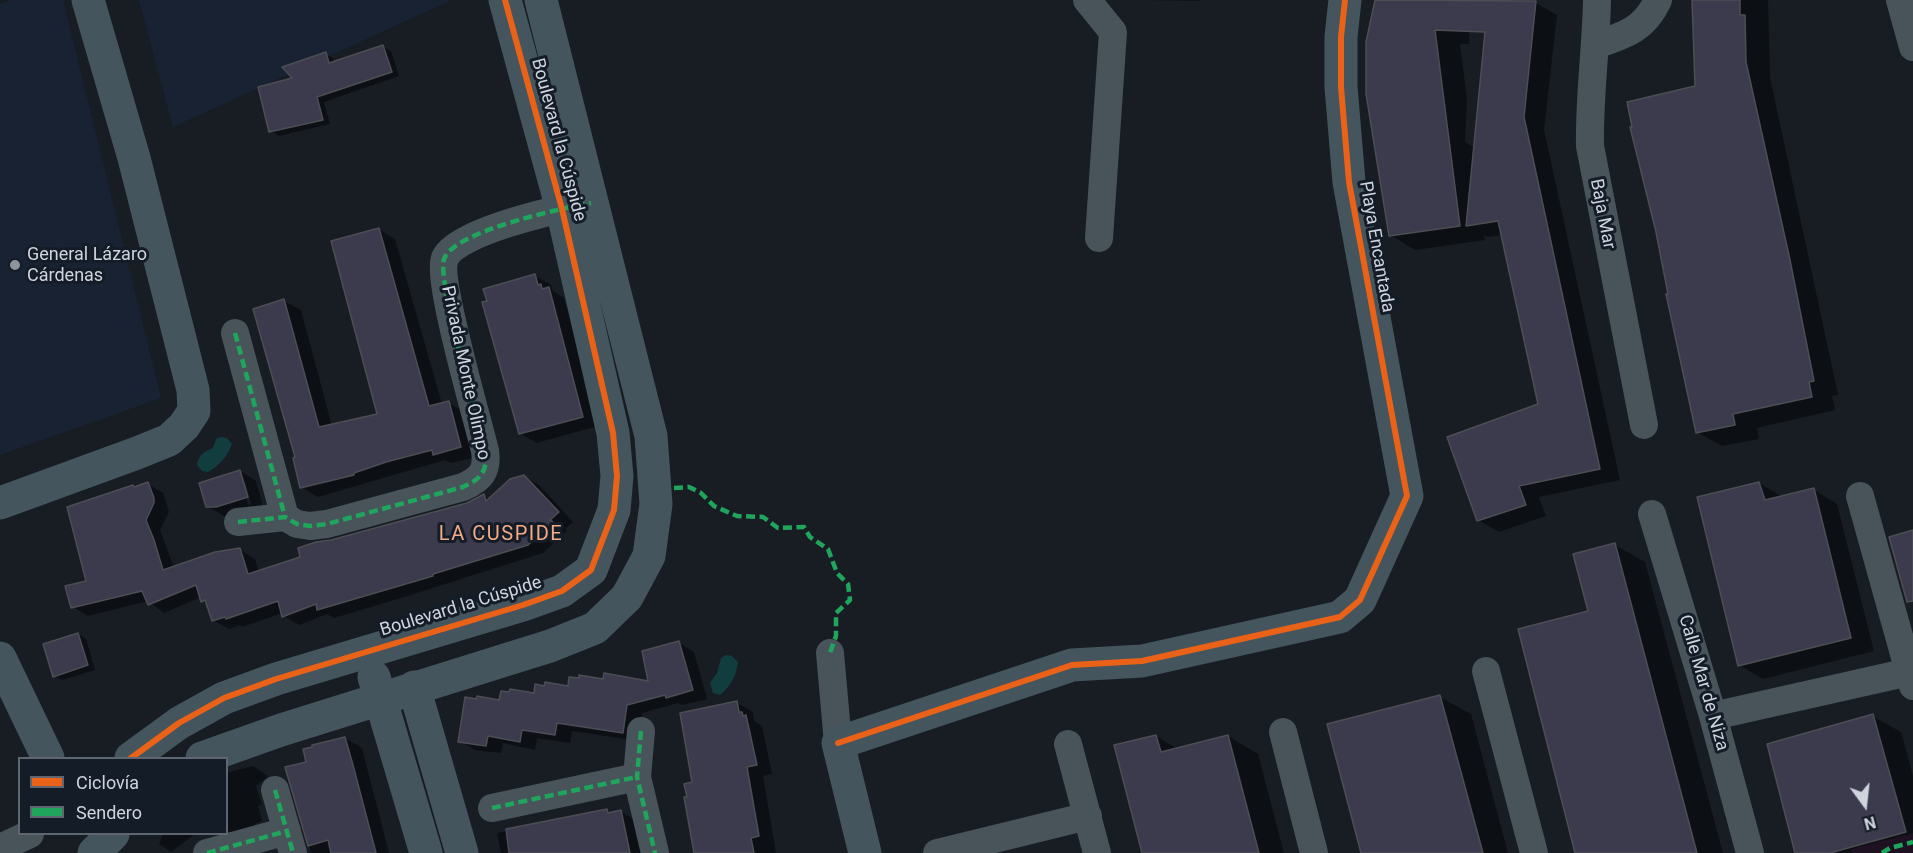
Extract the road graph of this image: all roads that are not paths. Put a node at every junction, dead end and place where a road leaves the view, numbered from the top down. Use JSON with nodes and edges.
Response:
{"nodes":[{"id":1,"x":88,"y":0,"type":"edge"},
{"id":2,"x":505,"y":0,"type":"edge"},
{"id":3,"x":541,"y":0,"type":"edge"},
{"id":4,"x":1088,"y":0,"type":"edge"},
{"id":5,"x":1345,"y":0,"type":"edge"},
{"id":6,"x":1597,"y":0,"type":"edge"},
{"id":7,"x":1658,"y":0,"type":"edge"},
{"id":8,"x":1900,"y":0,"type":"edge"},
{"id":9,"x":1596,"y":45,"type":"junction"},
{"id":10,"x":1913,"y":47,"type":"edge"},
{"id":11,"x":576,"y":206,"type":"junction"},
{"id":12,"x":1099,"y":238,"type":"dead end"},
{"id":13,"x":235,"y":333,"type":"dead end"},
{"id":14,"x":1644,"y":425,"type":"dead end"},
{"id":15,"x":1860,"y":496,"type":"dead end"},
{"id":16,"x":0,"y":503,"type":"edge"},
{"id":17,"x":1652,"y":514,"type":"dead end"},
{"id":18,"x":285,"y":517,"type":"junction"},
{"id":19,"x":238,"y":522,"type":"dead end"},
{"id":20,"x":591,"y":570,"type":"junction"},
{"id":21,"x":627,"y":597,"type":"junction"},
{"id":22,"x":367,"y":652,"type":"junction"},
{"id":23,"x":830,"y":653,"type":"dead end"},
{"id":24,"x":0,"y":658,"type":"edge"},
{"id":25,"x":1486,"y":671,"type":"dead end"},
{"id":26,"x":1911,"y":679,"type":"edge"},
{"id":27,"x":414,"y":687,"type":"junction"},
{"id":28,"x":381,"y":697,"type":"junction"},
{"id":29,"x":1713,"y":716,"type":"junction"},
{"id":30,"x":641,"y":731,"type":"dead end"},
{"id":31,"x":1283,"y":732,"type":"dead end"},
{"id":32,"x":838,"y":743,"type":"junction"},
{"id":33,"x":1068,"y":744,"type":"dead end"},
{"id":34,"x":47,"y":757,"type":"edge"},
{"id":35,"x":134,"y":757,"type":"edge"},
{"id":36,"x":208,"y":757,"type":"edge"},
{"id":37,"x":637,"y":777,"type":"junction"},
{"id":38,"x":275,"y":790,"type":"dead end"},
{"id":39,"x":492,"y":807,"type":"dead end"},
{"id":40,"x":1088,"y":816,"type":"junction"},
{"id":41,"x":28,"y":835,"type":"edge"},
{"id":42,"x":78,"y":835,"type":"edge"},
{"id":43,"x":112,"y":835,"type":"edge"},
{"id":44,"x":290,"y":842,"type":"edge"},
{"id":45,"x":0,"y":848,"type":"edge"},
{"id":46,"x":84,"y":853,"type":"edge"},
{"id":47,"x":94,"y":853,"type":"edge"},
{"id":48,"x":207,"y":853,"type":"edge"},
{"id":49,"x":426,"y":853,"type":"edge"},
{"id":50,"x":462,"y":853,"type":"edge"},
{"id":51,"x":656,"y":853,"type":"edge"},
{"id":52,"x":865,"y":853,"type":"edge"},
{"id":53,"x":937,"y":853,"type":"edge"},
{"id":54,"x":1098,"y":853,"type":"edge"},
{"id":55,"x":1314,"y":853,"type":"edge"},
{"id":56,"x":1534,"y":853,"type":"edge"},
{"id":57,"x":1750,"y":853,"type":"edge"}],
"edges":[{"from":1,"to":16,"type":"street"},
{"from":2,"to":11,"type":"street","name":"Boulevard la Cúspide"},
{"from":3,"to":11,"type":"street","name":"Boulevard la Cúspide"},
{"from":4,"to":12,"type":"street"},
{"from":5,"to":32,"type":"street","name":"Playa Encantada"},
{"from":6,"to":9,"type":"street","name":"Baja Mar"},
{"from":7,"to":9,"type":"street"},
{"from":8,"to":10,"type":"street"},
{"from":9,"to":14,"type":"street","name":"Baja Mar"},
{"from":11,"to":18,"type":"street","name":"Privada Monte Olimpo"},
{"from":11,"to":20,"type":"street","name":"Boulevard la Cúspide"},
{"from":11,"to":21,"type":"street","name":"Boulevard la Cúspide"},
{"from":13,"to":18,"type":"street"},
{"from":15,"to":26,"type":"street"},
{"from":17,"to":29,"type":"street","name":"Calle Mar de Niza"},
{"from":18,"to":19,"type":"street","name":"Privada Monte Olimpo"},
{"from":20,"to":21,"type":"street"},
{"from":20,"to":22,"type":"street","name":"Boulevard la Cúspide"},
{"from":21,"to":27,"type":"street","name":"Boulevard la Cúspide"},
{"from":22,"to":28,"type":"street","name":"Boulevard la Cúspide"},
{"from":22,"to":35,"type":"street","name":"Boulevard la Cúspide"},
{"from":23,"to":32,"type":"street"},
{"from":24,"to":34,"type":"street"},
{"from":25,"to":56,"type":"street"},
{"from":26,"to":29,"type":"street"},
{"from":27,"to":28,"type":"street","name":"Boulevard la Cúspide"},
{"from":27,"to":50,"type":"street"},
{"from":28,"to":36,"type":"street","name":"Boulevard la Cúspide"},
{"from":28,"to":49,"type":"street","name":"Boulevard la Cúspide"},
{"from":29,"to":57,"type":"street","name":"Calle Mar de Niza"},
{"from":30,"to":37,"type":"street"},
{"from":31,"to":55,"type":"street"},
{"from":32,"to":52,"type":"street"},
{"from":33,"to":40,"type":"street"},
{"from":37,"to":39,"type":"street"},
{"from":37,"to":51,"type":"street"},
{"from":38,"to":44,"type":"street"},
{"from":40,"to":53,"type":"street"},
{"from":40,"to":54,"type":"street"},
{"from":41,"to":45,"type":"street"},
{"from":42,"to":46,"type":"street"},
{"from":43,"to":47,"type":"street"},
{"from":44,"to":48,"type":"street"}]}
